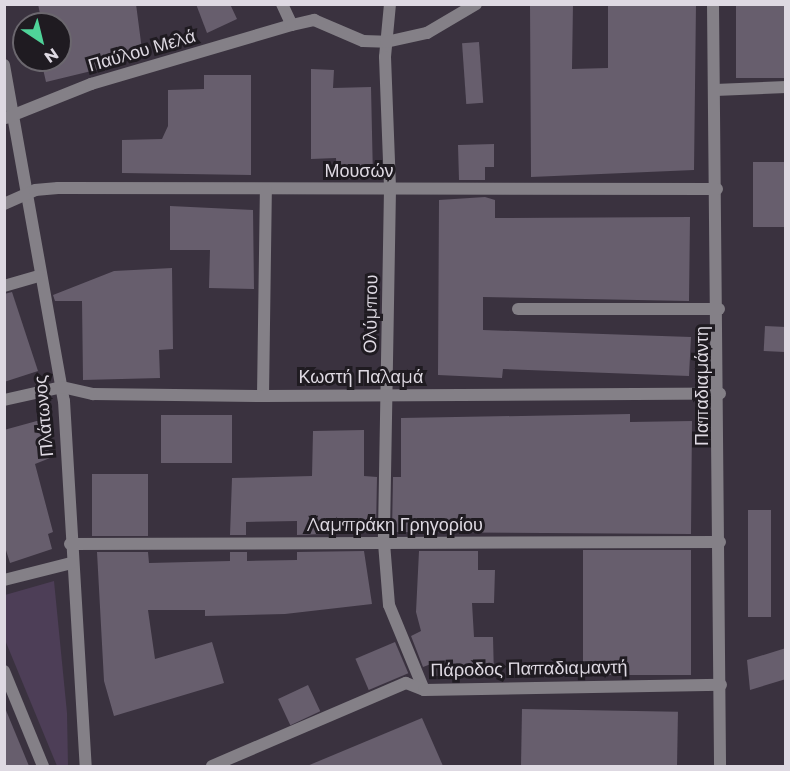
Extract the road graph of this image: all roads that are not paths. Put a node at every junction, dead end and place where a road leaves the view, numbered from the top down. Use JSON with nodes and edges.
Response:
{"nodes":[{"id":1,"x":282,"y":4,"type":"edge"},
{"id":2,"x":390,"y":4,"type":"edge"},
{"id":3,"x":476,"y":4,"type":"edge"},
{"id":4,"x":713,"y":4,"type":"edge"},
{"id":5,"x":292,"y":25,"type":"junction"},
{"id":6,"x":386,"y":42,"type":"junction"},
{"id":7,"x":4,"y":65,"type":"edge"},
{"id":8,"x":786,"y":87,"type":"edge"},
{"id":9,"x":715,"y":90,"type":"junction"},
{"id":10,"x":8,"y":117,"type":"edge"},
{"id":11,"x":390,"y":189,"type":"junction"},
{"id":12,"x":717,"y":189,"type":"junction"},
{"id":13,"x":266,"y":190,"type":"junction"},
{"id":14,"x":26,"y":193,"type":"junction"},
{"id":15,"x":4,"y":204,"type":"edge"},
{"id":16,"x":39,"y":276,"type":"junction"},
{"id":17,"x":4,"y":286,"type":"edge"},
{"id":18,"x":518,"y":309,"type":"dead end"},
{"id":19,"x":719,"y":309,"type":"junction"},
{"id":20,"x":62,"y":387,"type":"junction"},
{"id":21,"x":720,"y":394,"type":"junction"},
{"id":22,"x":388,"y":395,"type":"junction"},
{"id":23,"x":263,"y":396,"type":"junction"},
{"id":24,"x":4,"y":400,"type":"edge"},
{"id":25,"x":720,"y":542,"type":"junction"},
{"id":26,"x":384,"y":543,"type":"junction"},
{"id":27,"x":70,"y":544,"type":"junction"},
{"id":28,"x":71,"y":563,"type":"junction"},
{"id":29,"x":4,"y":580,"type":"edge"},
{"id":30,"x":4,"y":671,"type":"edge"},
{"id":31,"x":721,"y":685,"type":"junction"},
{"id":32,"x":424,"y":690,"type":"junction"},
{"id":33,"x":43,"y":766,"type":"edge"},
{"id":34,"x":86,"y":766,"type":"edge"},
{"id":35,"x":212,"y":766,"type":"edge"},
{"id":36,"x":720,"y":766,"type":"edge"}],
"edges":[{"from":1,"to":5,"type":"street"},
{"from":2,"to":6,"type":"street","name":"Ολύμπου"},
{"from":3,"to":6,"type":"street","name":"Παύλου Μελά"},
{"from":4,"to":9,"type":"street","name":"Παπαδιαμάντη"},
{"from":5,"to":6,"type":"street","name":"Παύλου Μελά"},
{"from":5,"to":10,"type":"street","name":"Παύλου Μελά"},
{"from":6,"to":11,"type":"street","name":"Ολύμπου"},
{"from":7,"to":10,"type":"street","name":"Πλάτωνος"},
{"from":8,"to":9,"type":"street"},
{"from":9,"to":12,"type":"street","name":"Παπαδιαμάντη"},
{"from":10,"to":14,"type":"street","name":"Πλάτωνος"},
{"from":11,"to":12,"type":"street","name":"Μουσών"},
{"from":11,"to":13,"type":"street","name":"Μουσών"},
{"from":11,"to":22,"type":"street","name":"Ολύμπου"},
{"from":12,"to":19,"type":"street","name":"Παπαδιαμάντη"},
{"from":13,"to":14,"type":"street","name":"Μουσών"},
{"from":13,"to":23,"type":"street"},
{"from":14,"to":15,"type":"street","name":"Μουσών"},
{"from":14,"to":16,"type":"street","name":"Πλάτωνος"},
{"from":16,"to":17,"type":"street"},
{"from":16,"to":20,"type":"street","name":"Πλάτωνος"},
{"from":18,"to":19,"type":"street"},
{"from":19,"to":21,"type":"street","name":"Παπαδιαμάντη"},
{"from":20,"to":23,"type":"street","name":"Κωστή Παλαμά"},
{"from":20,"to":24,"type":"street","name":"Κωστή Παλαμά"},
{"from":20,"to":27,"type":"street","name":"Πλάτωνος"},
{"from":21,"to":22,"type":"street","name":"Κωστή Παλαμά"},
{"from":21,"to":25,"type":"street","name":"Παπαδιαμάντη"},
{"from":22,"to":23,"type":"street","name":"Κωστή Παλαμά"},
{"from":22,"to":26,"type":"street","name":"Ολύμπου"},
{"from":25,"to":26,"type":"street","name":"Λαμπράκη Γρηγορίου"},
{"from":25,"to":31,"type":"street","name":"Παπαδιαμάντη"},
{"from":26,"to":27,"type":"street","name":"Λαμπράκη Γρηγορίου"},
{"from":26,"to":32,"type":"street","name":"Ολύμπου"},
{"from":27,"to":28,"type":"street","name":"Πλάτωνος"},
{"from":28,"to":29,"type":"street"},
{"from":28,"to":34,"type":"street","name":"Πλάτωνος"},
{"from":30,"to":33,"type":"street"},
{"from":31,"to":32,"type":"street","name":"Πάροδος Παπαδιαμαντή"},
{"from":31,"to":36,"type":"street","name":"Παπαδιαμάντη"},
{"from":32,"to":35,"type":"street","name":"Πάροδος Παπαδιαμαντή"}]}
